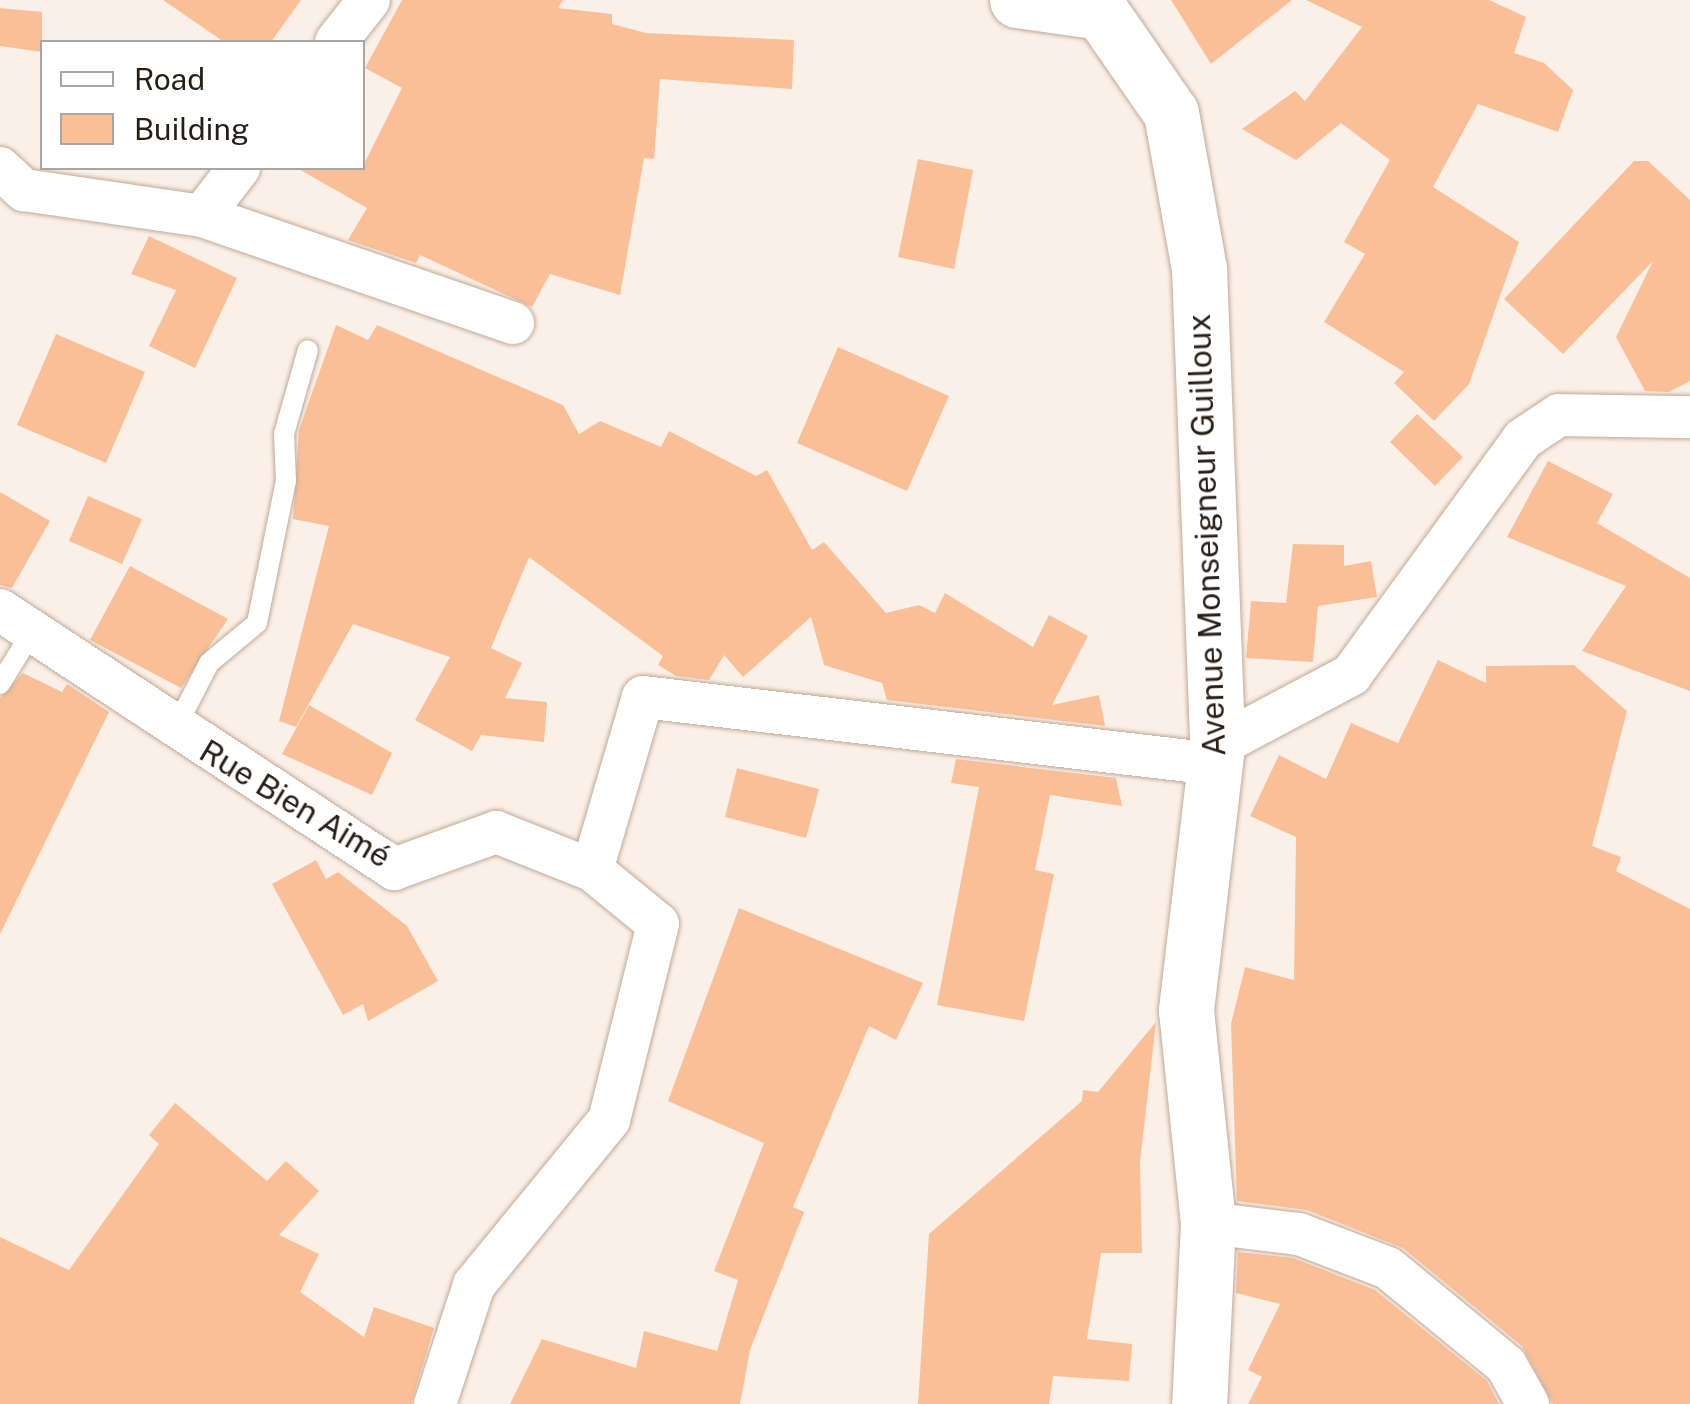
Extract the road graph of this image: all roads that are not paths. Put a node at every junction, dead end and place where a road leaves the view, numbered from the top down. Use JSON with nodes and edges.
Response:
{"nodes":[{"id":1,"x":369,"y":0,"type":"edge"},
{"id":2,"x":1018,"y":0,"type":"edge"},
{"id":3,"x":338,"y":40,"type":"edge"},
{"id":4,"x":0,"y":168,"type":"edge"},
{"id":5,"x":237,"y":170,"type":"edge"},
{"id":6,"x":202,"y":216,"type":"junction"},
{"id":7,"x":512,"y":323,"type":"dead end"},
{"id":8,"x":308,"y":350,"type":"dead end"},
{"id":9,"x":1690,"y":417,"type":"edge"},
{"id":10,"x":16,"y":621,"type":"edge"},
{"id":11,"x":0,"y":684,"type":"edge"},
{"id":12,"x":174,"y":731,"type":"junction"},
{"id":13,"x":1215,"y":755,"type":"junction"},
{"id":14,"x":592,"y":870,"type":"junction"},
{"id":15,"x":1208,"y":1224,"type":"junction"},
{"id":16,"x":435,"y":1404,"type":"edge"},
{"id":17,"x":1199,"y":1404,"type":"edge"},
{"id":18,"x":1528,"y":1404,"type":"edge"}],
"edges":[{"from":1,"to":3,"type":"street"},
{"from":2,"to":13,"type":"street","name":"Avenue Monseigneur Guilloux"},
{"from":4,"to":6,"type":"street"},
{"from":5,"to":6,"type":"street"},
{"from":6,"to":7,"type":"street"},
{"from":8,"to":12,"type":"lane"},
{"from":9,"to":13,"type":"street"},
{"from":10,"to":11,"type":"lane"},
{"from":10,"to":12,"type":"street","name":"Rue Bien Aimé"},
{"from":12,"to":14,"type":"street","name":"Rue Bien Aimé"},
{"from":13,"to":14,"type":"street"},
{"from":13,"to":15,"type":"street","name":"Avenue Monseigneur Guilloux"},
{"from":14,"to":16,"type":"street","name":"Rue Bien Aimé"},
{"from":15,"to":17,"type":"street","name":"Avenue Monseigneur Guilloux"},
{"from":15,"to":18,"type":"street"}]}
